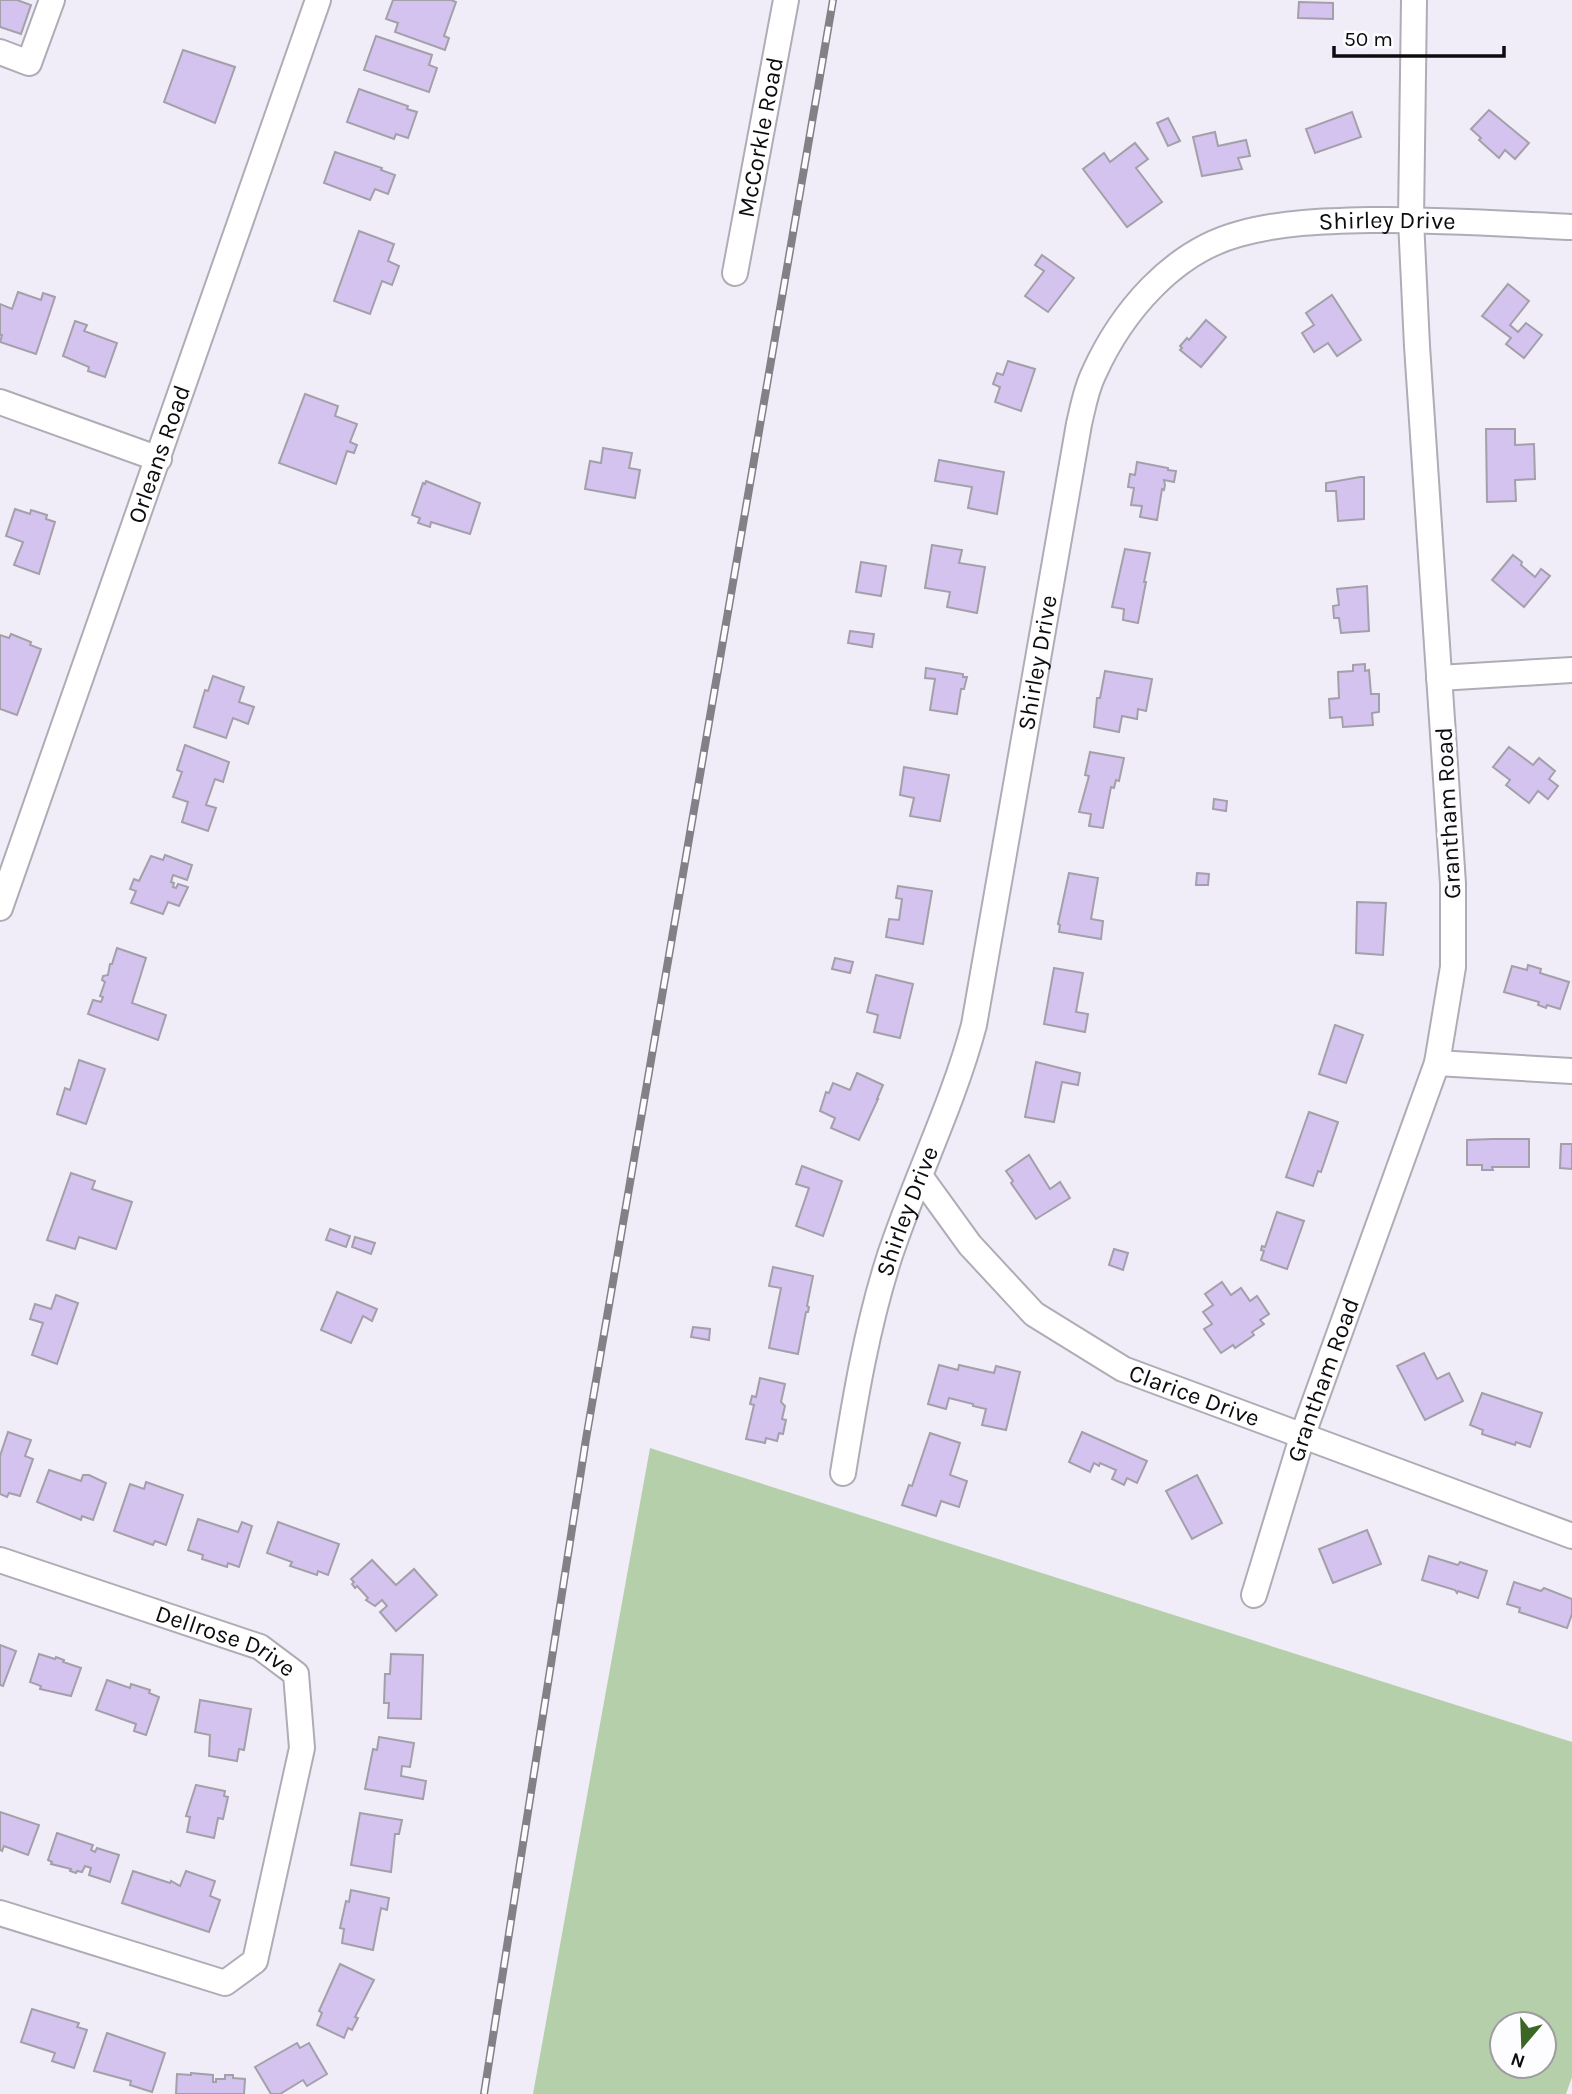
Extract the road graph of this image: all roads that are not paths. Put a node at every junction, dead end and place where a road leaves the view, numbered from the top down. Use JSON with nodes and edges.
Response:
{"nodes":[{"id":1,"x":52,"y":0,"type":"edge"},
{"id":2,"x":318,"y":0,"type":"edge"},
{"id":3,"x":786,"y":0,"type":"edge"},
{"id":4,"x":1414,"y":0,"type":"edge"},
{"id":5,"x":0,"y":52,"type":"edge"},
{"id":6,"x":1411,"y":220,"type":"junction"},
{"id":7,"x":1572,"y":227,"type":"edge"},
{"id":8,"x":735,"y":273,"type":"dead end"},
{"id":9,"x":0,"y":402,"type":"edge"},
{"id":10,"x":159,"y":459,"type":"junction"},
{"id":11,"x":1572,"y":670,"type":"edge"},
{"id":12,"x":1439,"y":678,"type":"junction"},
{"id":13,"x":0,"y":908,"type":"edge"},
{"id":14,"x":1437,"y":1062,"type":"junction"},
{"id":15,"x":1572,"y":1071,"type":"edge"},
{"id":16,"x":920,"y":1176,"type":"junction"},
{"id":17,"x":1303,"y":1434,"type":"junction"},
{"id":18,"x":843,"y":1473,"type":"dead end"},
{"id":19,"x":1572,"y":1536,"type":"edge"},
{"id":20,"x":0,"y":1560,"type":"edge"},
{"id":21,"x":1254,"y":1595,"type":"dead end"},
{"id":22,"x":0,"y":1913,"type":"edge"}],
"edges":[{"from":1,"to":5,"type":"street"},
{"from":2,"to":10,"type":"street","name":"Orleans Road"},
{"from":3,"to":8,"type":"street","name":"McCorkle Road"},
{"from":4,"to":6,"type":"street","name":"Grantham Road"},
{"from":6,"to":7,"type":"street","name":"Shirley Drive"},
{"from":6,"to":12,"type":"street","name":"Grantham Road"},
{"from":6,"to":16,"type":"street","name":"Shirley Drive"},
{"from":9,"to":10,"type":"street"},
{"from":10,"to":13,"type":"street","name":"Orleans Road"},
{"from":11,"to":12,"type":"street"},
{"from":12,"to":14,"type":"street","name":"Grantham Road"},
{"from":14,"to":15,"type":"street"},
{"from":14,"to":17,"type":"street","name":"Grantham Road"},
{"from":16,"to":17,"type":"street","name":"Clarice Drive"},
{"from":16,"to":18,"type":"street","name":"Shirley Drive"},
{"from":17,"to":19,"type":"street","name":"Clarice Drive"},
{"from":17,"to":21,"type":"street","name":"Grantham Road"},
{"from":20,"to":22,"type":"street","name":"Dellrose Drive"}]}
